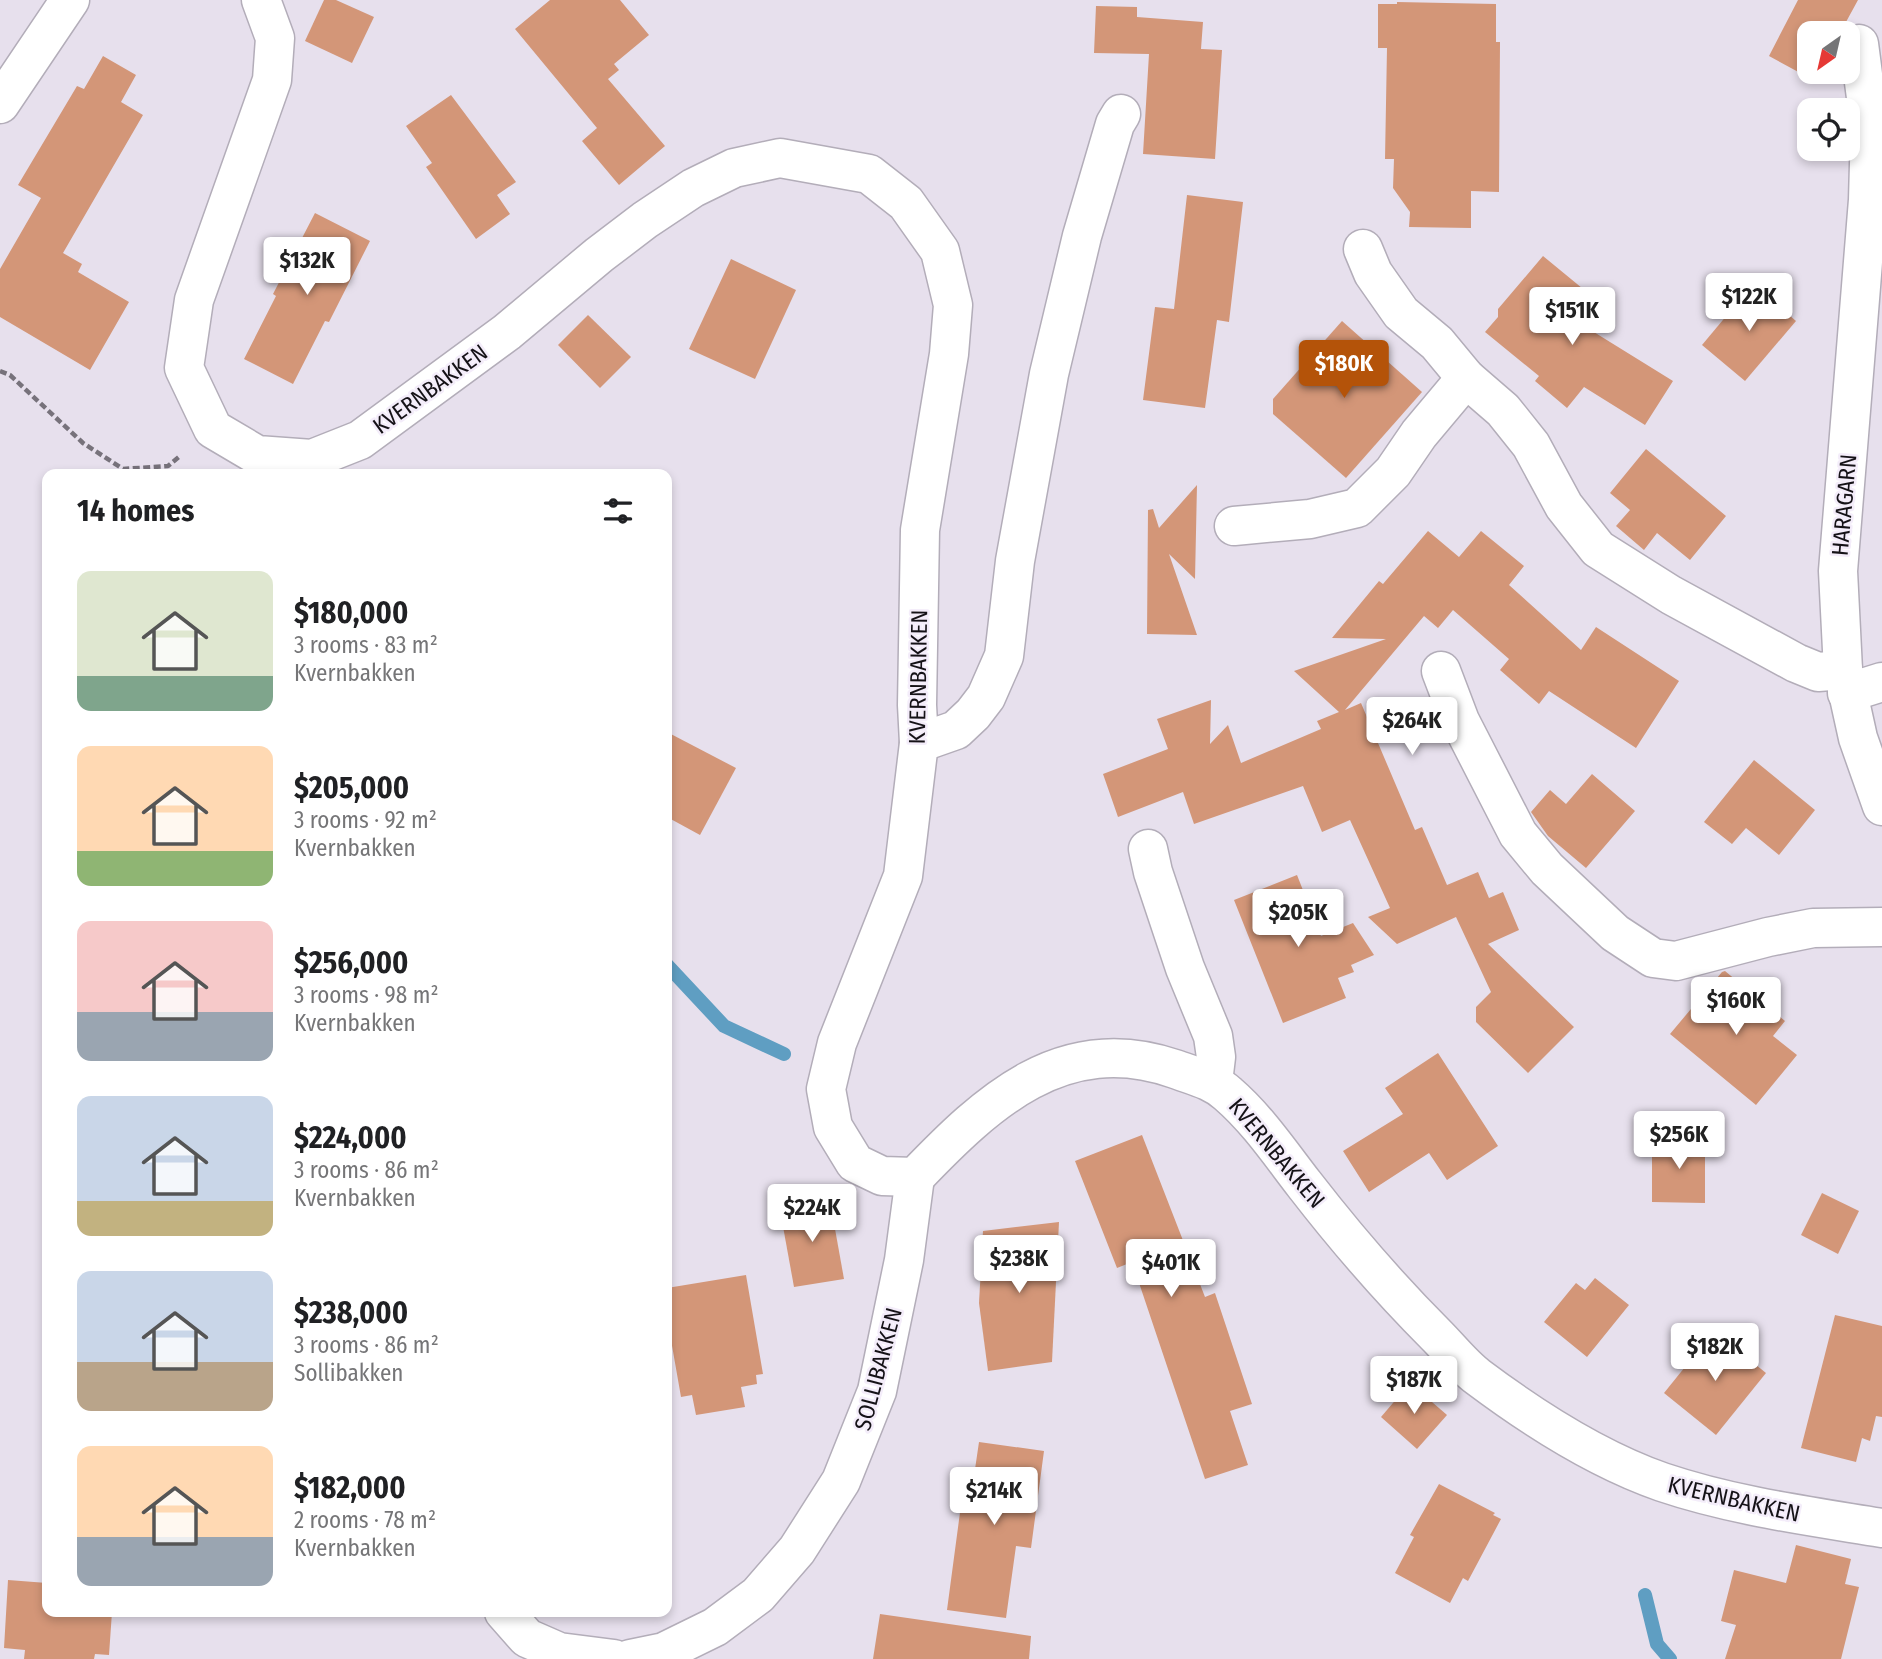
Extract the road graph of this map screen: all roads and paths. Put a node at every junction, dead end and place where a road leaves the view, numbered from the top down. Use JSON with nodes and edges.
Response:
{"nodes":[{"id":1,"x":70,"y":0,"type":"edge"},
{"id":2,"x":261,"y":0,"type":"edge"},
{"id":3,"x":1860,"y":44,"type":"dead end"},
{"id":4,"x":0,"y":104,"type":"edge"},
{"id":5,"x":1121,"y":114,"type":"dead end"},
{"id":6,"x":1875,"y":190,"type":"edge"},
{"id":7,"x":1363,"y":249,"type":"dead end"},
{"id":8,"x":0,"y":371,"type":"edge"},
{"id":9,"x":1466,"y":378,"type":"junction"},
{"id":10,"x":213,"y":429,"type":"junction"},
{"id":11,"x":1234,"y":526,"type":"dead end"},
{"id":12,"x":1441,"y":671,"type":"dead end"},
{"id":13,"x":1858,"y":681,"type":"edge"},
{"id":14,"x":919,"y":743,"type":"junction"},
{"id":15,"x":1882,"y":806,"type":"edge"},
{"id":16,"x":1148,"y":849,"type":"dead end"},
{"id":17,"x":1882,"y":927,"type":"edge"},
{"id":18,"x":1213,"y":1082,"type":"junction"},
{"id":19,"x":915,"y":1177,"type":"junction"},
{"id":20,"x":1882,"y":1528,"type":"edge"},
{"id":21,"x":509,"y":1617,"type":"edge"},
{"id":22,"x":614,"y":1659,"type":"edge"},
{"id":23,"x":630,"y":1659,"type":"edge"}],
"edges":[{"from":1,"to":4,"type":"street"},
{"from":2,"to":10,"type":"street"},
{"from":3,"to":6,"type":"street","name":"HARAGARN"},
{"from":5,"to":14,"type":"street"},
{"from":6,"to":13,"type":"street","name":"HARAGARN"},
{"from":7,"to":9,"type":"street"},
{"from":8,"to":10,"type":"path"},
{"from":9,"to":11,"type":"street"},
{"from":9,"to":13,"type":"street"},
{"from":10,"to":14,"type":"street","name":"KVERNBAKKEN"},
{"from":12,"to":17,"type":"street"},
{"from":13,"to":15,"type":"street","name":"HARAGARN"},
{"from":14,"to":19,"type":"street","name":"KVERNBAKKEN"},
{"from":16,"to":18,"type":"street"},
{"from":18,"to":19,"type":"street","name":"KVERNBAKKEN"},
{"from":18,"to":20,"type":"street","name":"KVERNBAKKEN"},
{"from":19,"to":23,"type":"street","name":"SOLLIBAKKEN"},
{"from":21,"to":22,"type":"street"}]}
